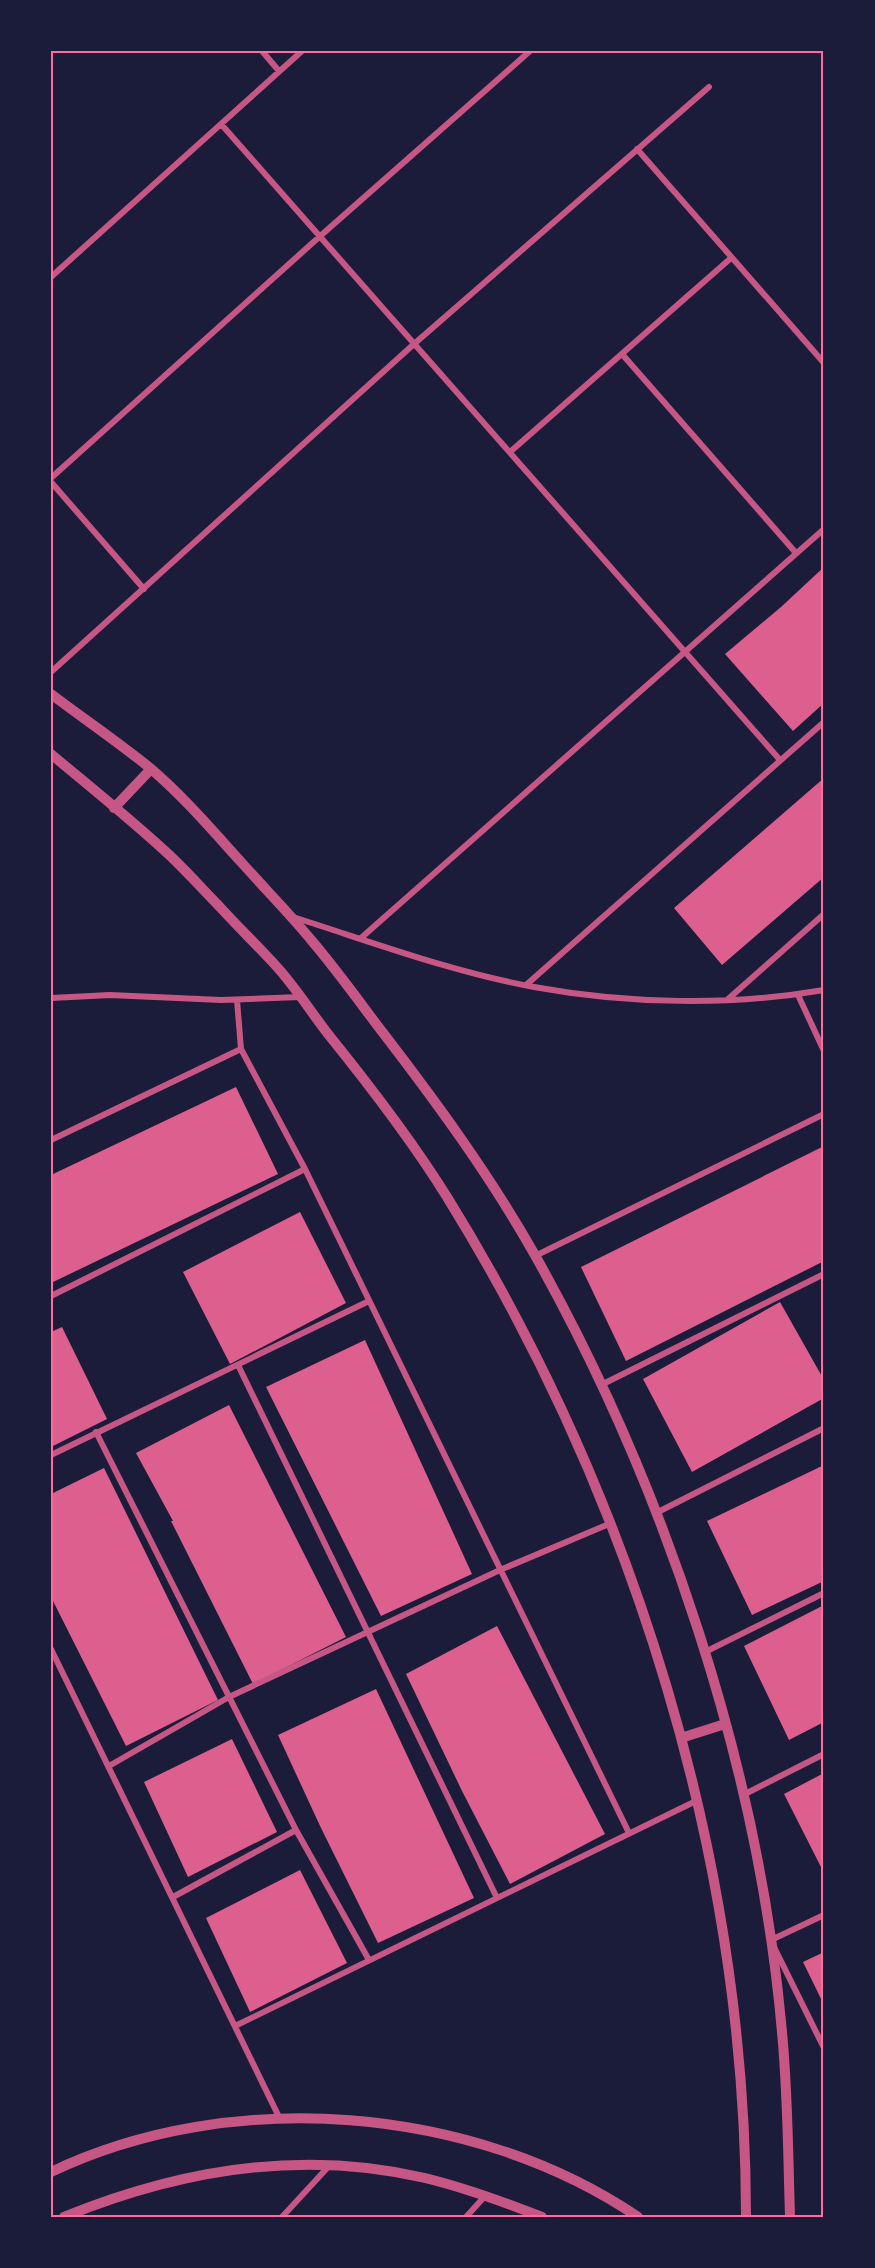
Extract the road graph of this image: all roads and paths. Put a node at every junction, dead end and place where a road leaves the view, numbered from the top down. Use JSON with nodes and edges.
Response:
{"nodes":[{"id":1,"x":262,"y":51,"type":"edge"},
{"id":2,"x":302,"y":51,"type":"edge"},
{"id":3,"x":530,"y":51,"type":"edge"},
{"id":4,"x":279,"y":71,"type":"junction"},
{"id":5,"x":709,"y":87,"type":"dead end"},
{"id":6,"x":220,"y":124,"type":"junction"},
{"id":7,"x":637,"y":149,"type":"junction"},
{"id":8,"x":318,"y":238,"type":"junction"},
{"id":9,"x":731,"y":258,"type":"junction"},
{"id":10,"x":51,"y":277,"type":"edge"},
{"id":11,"x":414,"y":344,"type":"junction"},
{"id":12,"x":622,"y":354,"type":"junction"},
{"id":13,"x":824,"y":363,"type":"edge"},
{"id":14,"x":510,"y":452,"type":"junction"},
{"id":15,"x":51,"y":480,"type":"edge"},
{"id":16,"x":824,"y":529,"type":"edge"},
{"id":17,"x":796,"y":553,"type":"junction"},
{"id":18,"x":144,"y":589,"type":"junction"},
{"id":19,"x":685,"y":652,"type":"junction"},
{"id":20,"x":51,"y":672,"type":"edge"},
{"id":21,"x":51,"y":694,"type":"edge"},
{"id":22,"x":824,"y":722,"type":"edge"},
{"id":23,"x":51,"y":754,"type":"edge"},
{"id":24,"x":780,"y":760,"type":"junction"},
{"id":25,"x":151,"y":769,"type":"junction"},
{"id":26,"x":114,"y":808,"type":"junction"},
{"id":27,"x":289,"y":915,"type":"junction"},
{"id":28,"x":824,"y":915,"type":"edge"},
{"id":29,"x":361,"y":938,"type":"junction"},
{"id":30,"x":526,"y":985,"type":"junction"},
{"id":31,"x":824,"y":990,"type":"edge"},
{"id":32,"x":798,"y":995,"type":"junction"},
{"id":33,"x":300,"y":997,"type":"junction"},
{"id":34,"x":51,"y":998,"type":"edge"},
{"id":35,"x":237,"y":1000,"type":"junction"},
{"id":36,"x":727,"y":1000,"type":"junction"},
{"id":37,"x":241,"y":1049,"type":"junction"},
{"id":38,"x":824,"y":1051,"type":"edge"},
{"id":39,"x":824,"y":1114,"type":"edge"},
{"id":40,"x":51,"y":1140,"type":"edge"},
{"id":41,"x":305,"y":1169,"type":"junction"},
{"id":42,"x":535,"y":1256,"type":"junction"},
{"id":43,"x":824,"y":1274,"type":"edge"},
{"id":44,"x":51,"y":1296,"type":"edge"},
{"id":45,"x":369,"y":1301,"type":"junction"},
{"id":46,"x":238,"y":1365,"type":"junction"},
{"id":47,"x":601,"y":1385,"type":"junction"},
{"id":48,"x":824,"y":1428,"type":"edge"},
{"id":49,"x":96,"y":1432,"type":"junction"},
{"id":50,"x":51,"y":1455,"type":"edge"},
{"id":51,"x":656,"y":1513,"type":"junction"},
{"id":52,"x":609,"y":1524,"type":"junction"},
{"id":53,"x":500,"y":1569,"type":"junction"},
{"id":54,"x":824,"y":1593,"type":"edge"},
{"id":55,"x":368,"y":1633,"type":"junction"},
{"id":56,"x":51,"y":1649,"type":"edge"},
{"id":57,"x":705,"y":1652,"type":"junction"},
{"id":58,"x":229,"y":1697,"type":"junction"},
{"id":59,"x":725,"y":1724,"type":"junction"},
{"id":60,"x":681,"y":1738,"type":"junction"},
{"id":61,"x":824,"y":1754,"type":"edge"},
{"id":62,"x":110,"y":1766,"type":"junction"},
{"id":63,"x":743,"y":1795,"type":"junction"},
{"id":64,"x":698,"y":1800,"type":"junction"},
{"id":65,"x":296,"y":1830,"type":"junction"},
{"id":66,"x":629,"y":1833,"type":"junction"},
{"id":67,"x":173,"y":1897,"type":"junction"},
{"id":68,"x":497,"y":1898,"type":"junction"},
{"id":69,"x":824,"y":1915,"type":"edge"},
{"id":70,"x":770,"y":1940,"type":"junction"},
{"id":71,"x":369,"y":1960,"type":"junction"},
{"id":72,"x":235,"y":2026,"type":"junction"},
{"id":73,"x":824,"y":2048,"type":"edge"},
{"id":74,"x":280,"y":2119,"type":"junction"},
{"id":75,"x":329,"y":2166,"type":"junction"},
{"id":76,"x":51,"y":2172,"type":"edge"},
{"id":77,"x":486,"y":2195,"type":"junction"},
{"id":78,"x":64,"y":2217,"type":"edge"},
{"id":79,"x":282,"y":2217,"type":"edge"},
{"id":80,"x":466,"y":2217,"type":"edge"},
{"id":81,"x":542,"y":2217,"type":"edge"},
{"id":82,"x":638,"y":2217,"type":"edge"},
{"id":83,"x":746,"y":2217,"type":"edge"},
{"id":84,"x":789,"y":2217,"type":"edge"}],
"edges":[{"from":1,"to":4,"type":"street"},
{"from":2,"to":4,"type":"street"},
{"from":3,"to":8,"type":"street"},
{"from":4,"to":6,"type":"street"},
{"from":5,"to":7,"type":"street"},
{"from":6,"to":8,"type":"street"},
{"from":6,"to":10,"type":"street"},
{"from":7,"to":9,"type":"street"},
{"from":7,"to":11,"type":"street"},
{"from":8,"to":11,"type":"street"},
{"from":8,"to":15,"type":"street"},
{"from":9,"to":12,"type":"street"},
{"from":9,"to":13,"type":"street"},
{"from":11,"to":14,"type":"street"},
{"from":11,"to":18,"type":"street"},
{"from":12,"to":14,"type":"street"},
{"from":12,"to":17,"type":"street"},
{"from":14,"to":19,"type":"street"},
{"from":15,"to":18,"type":"street"},
{"from":16,"to":17,"type":"street"},
{"from":17,"to":19,"type":"street"},
{"from":18,"to":20,"type":"street"},
{"from":19,"to":24,"type":"street"},
{"from":19,"to":29,"type":"street"},
{"from":21,"to":25,"type":"street"},
{"from":22,"to":24,"type":"street"},
{"from":23,"to":26,"type":"street"},
{"from":24,"to":30,"type":"street"},
{"from":25,"to":26,"type":"street"},
{"from":25,"to":27,"type":"street"},
{"from":26,"to":33,"type":"street"},
{"from":27,"to":29,"type":"street"},
{"from":27,"to":42,"type":"street"},
{"from":28,"to":36,"type":"street"},
{"from":29,"to":30,"type":"street"},
{"from":30,"to":36,"type":"street"},
{"from":31,"to":32,"type":"street"},
{"from":32,"to":36,"type":"street"},
{"from":32,"to":38,"type":"street"},
{"from":33,"to":35,"type":"street"},
{"from":33,"to":52,"type":"street"},
{"from":34,"to":35,"type":"street"},
{"from":35,"to":37,"type":"street"},
{"from":37,"to":40,"type":"street"},
{"from":37,"to":41,"type":"street"},
{"from":39,"to":42,"type":"street"},
{"from":41,"to":44,"type":"street"},
{"from":41,"to":45,"type":"street"},
{"from":42,"to":47,"type":"street"},
{"from":43,"to":47,"type":"street"},
{"from":45,"to":46,"type":"street"},
{"from":45,"to":53,"type":"street"},
{"from":46,"to":49,"type":"street"},
{"from":46,"to":55,"type":"street"},
{"from":47,"to":51,"type":"street"},
{"from":48,"to":51,"type":"street"},
{"from":49,"to":50,"type":"street"},
{"from":49,"to":58,"type":"street"},
{"from":51,"to":57,"type":"street"},
{"from":52,"to":53,"type":"street"},
{"from":52,"to":60,"type":"street"},
{"from":53,"to":55,"type":"street"},
{"from":53,"to":66,"type":"street"},
{"from":54,"to":57,"type":"street"},
{"from":55,"to":58,"type":"street"},
{"from":55,"to":68,"type":"street"},
{"from":56,"to":62,"type":"street"},
{"from":57,"to":59,"type":"street"},
{"from":58,"to":62,"type":"street"},
{"from":58,"to":65,"type":"street"},
{"from":59,"to":60,"type":"street"},
{"from":59,"to":63,"type":"street"},
{"from":60,"to":64,"type":"street"},
{"from":61,"to":63,"type":"street"},
{"from":62,"to":67,"type":"street"},
{"from":63,"to":70,"type":"street"},
{"from":64,"to":66,"type":"street"},
{"from":64,"to":83,"type":"street"},
{"from":65,"to":67,"type":"street"},
{"from":65,"to":71,"type":"street"},
{"from":66,"to":68,"type":"street"},
{"from":67,"to":72,"type":"street"},
{"from":68,"to":71,"type":"street"},
{"from":69,"to":70,"type":"street"},
{"from":70,"to":73,"type":"street"},
{"from":70,"to":84,"type":"street"},
{"from":71,"to":72,"type":"street"},
{"from":72,"to":74,"type":"street"},
{"from":74,"to":76,"type":"street"},
{"from":74,"to":82,"type":"street"},
{"from":75,"to":77,"type":"street"},
{"from":75,"to":78,"type":"street"},
{"from":75,"to":79,"type":"street"},
{"from":77,"to":80,"type":"street"},
{"from":77,"to":81,"type":"street"}]}
